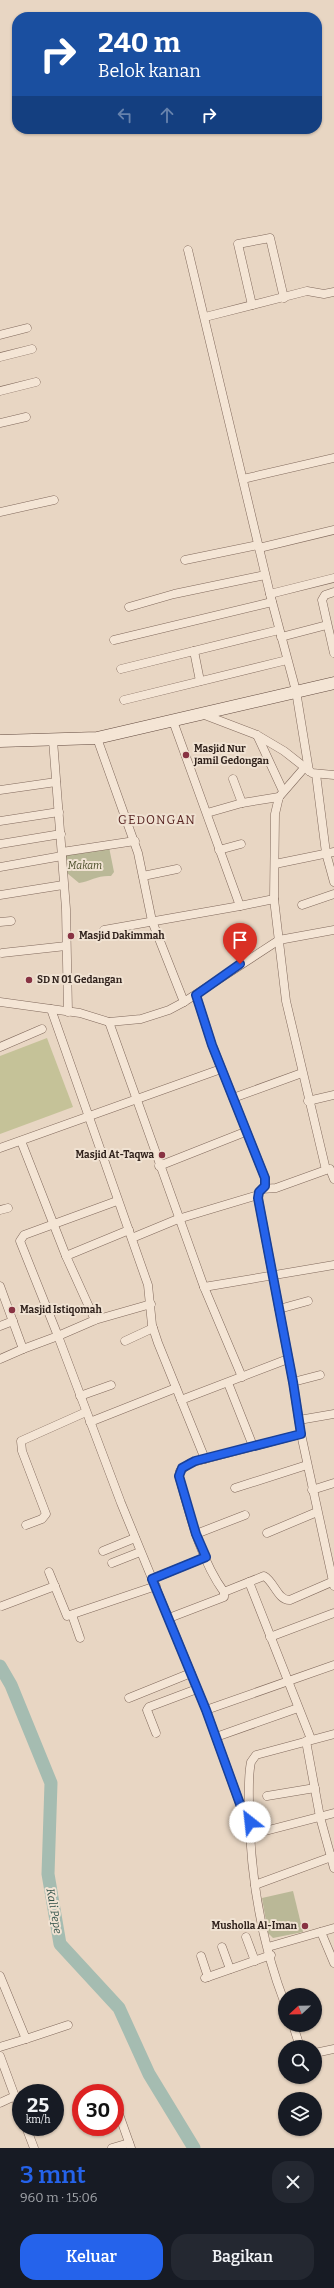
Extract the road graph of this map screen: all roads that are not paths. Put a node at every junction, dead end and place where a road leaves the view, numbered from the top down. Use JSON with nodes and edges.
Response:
{"nodes":[{"id":1,"x":188,"y":250,"type":"dead end"},
{"id":2,"x":334,"y":292,"type":"edge"},
{"id":3,"x":284,"y":298,"type":"junction"},
{"id":4,"x":252,"y":305,"type":"junction"},
{"id":5,"x":209,"y":316,"type":"dead end"},
{"id":6,"x":27,"y":328,"type":"dead end"},
{"id":7,"x":0,"y":335,"type":"edge"},
{"id":8,"x":32,"y":349,"type":"dead end"},
{"id":9,"x":0,"y":357,"type":"edge"},
{"id":10,"x":36,"y":382,"type":"dead end"},
{"id":11,"x":0,"y":391,"type":"edge"},
{"id":12,"x":26,"y":417,"type":"dead end"},
{"id":13,"x":0,"y":423,"type":"edge"},
{"id":14,"x":334,"y":458,"type":"edge"},
{"id":15,"x":243,"y":479,"type":"junction"},
{"id":16,"x":54,"y":500,"type":"dead end"},
{"id":17,"x":0,"y":512,"type":"edge"},
{"id":18,"x":334,"y":530,"type":"edge"},
{"id":19,"x":259,"y":546,"type":"junction"},
{"id":20,"x":185,"y":560,"type":"dead end"},
{"id":21,"x":265,"y":575,"type":"junction"},
{"id":22,"x":334,"y":578,"type":"edge"},
{"id":23,"x":334,"y":592,"type":"edge"},
{"id":24,"x":271,"y":598,"type":"junction"},
{"id":25,"x":129,"y":607,"type":"dead end"},
{"id":26,"x":327,"y":625,"type":"junction"},
{"id":27,"x":280,"y":634,"type":"junction"},
{"id":28,"x":114,"y":640,"type":"dead end"},
{"id":29,"x":194,"y":651,"type":"junction"},
{"id":30,"x":334,"y":652,"type":"edge"},
{"id":31,"x":287,"y":660,"type":"junction"},
{"id":32,"x":121,"y":669,"type":"dead end"},
{"id":33,"x":200,"y":681,"type":"junction"},
{"id":34,"x":334,"y":683,"type":"edge"},
{"id":35,"x":296,"y":691,"type":"junction"},
{"id":36,"x":124,"y":700,"type":"dead end"},
{"id":37,"x":202,"y":714,"type":"junction"},
{"id":38,"x":173,"y":721,"type":"junction"},
{"id":39,"x":257,"y":735,"type":"junction"},
{"id":40,"x":97,"y":738,"type":"junction"},
{"id":41,"x":53,"y":740,"type":"junction"},
{"id":42,"x":0,"y":741,"type":"edge"},
{"id":43,"x":310,"y":771,"type":"junction"},
{"id":44,"x":334,"y":776,"type":"edge"},
{"id":45,"x":233,"y":779,"type":"dead end"},
{"id":46,"x":56,"y":782,"type":"junction"},
{"id":47,"x":0,"y":790,"type":"edge"},
{"id":48,"x":281,"y":794,"type":"junction"},
{"id":49,"x":242,"y":803,"type":"junction"},
{"id":50,"x":60,"y":812,"type":"junction"},
{"id":51,"x":207,"y":813,"type":"junction"},
{"id":52,"x":0,"y":821,"type":"edge"},
{"id":53,"x":61,"y":834,"type":"junction"},
{"id":54,"x":135,"y":841,"type":"junction"},
{"id":55,"x":0,"y":844,"type":"edge"},
{"id":56,"x":241,"y":844,"type":"dead end"},
{"id":57,"x":219,"y":850,"type":"junction"},
{"id":58,"x":330,"y":852,"type":"edge"},
{"id":59,"x":62,"y":854,"type":"junction"},
{"id":60,"x":275,"y":864,"type":"junction"},
{"id":61,"x":0,"y":867,"type":"edge"},
{"id":62,"x":177,"y":869,"type":"dead end"},
{"id":63,"x":143,"y":876,"type":"junction"},
{"id":64,"x":334,"y":882,"type":"edge"},
{"id":65,"x":63,"y":885,"type":"dead end"},
{"id":66,"x":0,"y":894,"type":"edge"},
{"id":67,"x":334,"y":894,"type":"edge"},
{"id":68,"x":274,"y":899,"type":"junction"},
{"id":69,"x":302,"y":905,"type":"dead end"},
{"id":70,"x":240,"y":906,"type":"junction"},
{"id":71,"x":11,"y":921,"type":"dead end"},
{"id":72,"x":152,"y":921,"type":"junction"},
{"id":73,"x":0,"y":922,"type":"edge"},
{"id":74,"x":104,"y":930,"type":"dead end"},
{"id":75,"x":334,"y":930,"type":"edge"},
{"id":76,"x":279,"y":940,"type":"junction"},
{"id":77,"x":66,"y":946,"type":"junction"},
{"id":78,"x":2,"y":953,"type":"dead end"},
{"id":79,"x":196,"y":995,"type":"junction"},
{"id":80,"x":0,"y":1002,"type":"edge"},
{"id":81,"x":184,"y":1002,"type":"junction"},
{"id":82,"x":51,"y":1009,"type":"junction"},
{"id":83,"x":68,"y":1012,"type":"junction"},
{"id":84,"x":109,"y":1022,"type":"junction"},
{"id":85,"x":42,"y":1028,"type":"dead end"},
{"id":86,"x":0,"y":1047,"type":"edge"},
{"id":87,"x":221,"y":1069,"type":"junction"},
{"id":88,"x":302,"y":1073,"type":"junction"},
{"id":89,"x":334,"y":1095,"type":"edge"},
{"id":90,"x":233,"y":1098,"type":"junction"},
{"id":91,"x":136,"y":1100,"type":"junction"},
{"id":92,"x":308,"y":1101,"type":"junction"},
{"id":93,"x":88,"y":1117,"type":"junction"},
{"id":94,"x":245,"y":1132,"type":"junction"},
{"id":95,"x":21,"y":1141,"type":"junction"},
{"id":96,"x":0,"y":1148,"type":"edge"},
{"id":97,"x":159,"y":1166,"type":"junction"},
{"id":98,"x":330,"y":1169,"type":"edge"},
{"id":99,"x":334,"y":1180,"type":"edge"},
{"id":100,"x":260,"y":1192,"type":"junction"},
{"id":101,"x":118,"y":1201,"type":"junction"},
{"id":102,"x":178,"y":1219,"type":"junction"},
{"id":103,"x":53,"y":1225,"type":"junction"},
{"id":104,"x":130,"y":1234,"type":"junction"},
{"id":105,"x":66,"y":1256,"type":"junction"},
{"id":106,"x":334,"y":1265,"type":"edge"},
{"id":107,"x":272,"y":1276,"type":"junction"},
{"id":108,"x":0,"y":1286,"type":"edge"},
{"id":109,"x":204,"y":1287,"type":"junction"},
{"id":110,"x":308,"y":1300,"type":"dead end"},
{"id":111,"x":152,"y":1304,"type":"junction"},
{"id":112,"x":279,"y":1309,"type":"junction"},
{"id":113,"x":95,"y":1320,"type":"junction"},
{"id":114,"x":13,"y":1321,"type":"junction"},
{"id":115,"x":0,"y":1326,"type":"edge"},
{"id":116,"x":153,"y":1328,"type":"junction"},
{"id":117,"x":58,"y":1336,"type":"junction"},
{"id":118,"x":125,"y":1341,"type":"dead end"},
{"id":119,"x":23,"y":1349,"type":"junction"},
{"id":120,"x":0,"y":1359,"type":"edge"},
{"id":121,"x":288,"y":1359,"type":"junction"},
{"id":122,"x":320,"y":1375,"type":"dead end"},
{"id":123,"x":242,"y":1377,"type":"junction"},
{"id":124,"x":293,"y":1382,"type":"junction"},
{"id":125,"x":228,"y":1383,"type":"junction"},
{"id":126,"x":111,"y":1385,"type":"dead end"},
{"id":127,"x":176,"y":1388,"type":"junction"},
{"id":128,"x":80,"y":1396,"type":"junction"},
{"id":129,"x":182,"y":1400,"type":"junction"},
{"id":130,"x":86,"y":1412,"type":"junction"},
{"id":131,"x":334,"y":1414,"type":"edge"},
{"id":132,"x":299,"y":1420,"type":"junction"},
{"id":133,"x":90,"y":1422,"type":"junction"},
{"id":134,"x":301,"y":1434,"type":"junction"},
{"id":135,"x":253,"y":1446,"type":"junction"},
{"id":136,"x":205,"y":1459,"type":"junction"},
{"id":137,"x":307,"y":1465,"type":"junction"},
{"id":138,"x":334,"y":1483,"type":"edge"},
{"id":139,"x":235,"y":1488,"type":"dead end"},
{"id":140,"x":312,"y":1490,"type":"junction"},
{"id":141,"x":317,"y":1512,"type":"junction"},
{"id":142,"x":245,"y":1515,"type":"dead end"},
{"id":143,"x":26,"y":1524,"type":"dead end"},
{"id":144,"x":267,"y":1533,"type":"dead end"},
{"id":145,"x":196,"y":1534,"type":"junction"},
{"id":146,"x":135,"y":1538,"type":"junction"},
{"id":147,"x":103,"y":1551,"type":"dead end"},
{"id":148,"x":140,"y":1552,"type":"junction"},
{"id":149,"x":206,"y":1557,"type":"junction"},
{"id":150,"x":112,"y":1563,"type":"dead end"},
{"id":151,"x":49,"y":1572,"type":"dead end"},
{"id":152,"x":249,"y":1582,"type":"junction"},
{"id":153,"x":154,"y":1583,"type":"junction"},
{"id":154,"x":333,"y":1583,"type":"edge"},
{"id":155,"x":55,"y":1586,"type":"junction"},
{"id":156,"x":224,"y":1592,"type":"junction"},
{"id":157,"x":2,"y":1606,"type":"dead end"},
{"id":158,"x":334,"y":1613,"type":"edge"},
{"id":159,"x":72,"y":1615,"type":"junction"},
{"id":160,"x":169,"y":1618,"type":"junction"},
{"id":161,"x":270,"y":1637,"type":"junction"},
{"id":162,"x":80,"y":1638,"type":"dead end"},
{"id":163,"x":334,"y":1665,"type":"edge"},
{"id":164,"x":191,"y":1673,"type":"junction"},
{"id":165,"x":287,"y":1682,"type":"junction"},
{"id":166,"x":197,"y":1689,"type":"junction"},
{"id":167,"x":129,"y":1698,"type":"dead end"},
{"id":168,"x":298,"y":1708,"type":"junction"},
{"id":169,"x":206,"y":1710,"type":"junction"},
{"id":170,"x":156,"y":1733,"type":"dead end"},
{"id":171,"x":334,"y":1734,"type":"edge"},
{"id":172,"x":216,"y":1737,"type":"junction"},
{"id":173,"x":308,"y":1740,"type":"junction"},
{"id":174,"x":314,"y":1788,"type":"junction"},
{"id":175,"x":267,"y":1796,"type":"dead end"},
{"id":176,"x":334,"y":1813,"type":"edge"},
{"id":177,"x":320,"y":1817,"type":"junction"},
{"id":178,"x":250,"y":1822,"type":"junction"},
{"id":179,"x":250,"y":1835,"type":"junction"},
{"id":180,"x":332,"y":1857,"type":"edge"},
{"id":181,"x":334,"y":1868,"type":"edge"},
{"id":182,"x":255,"y":1885,"type":"junction"},
{"id":183,"x":334,"y":1928,"type":"edge"},
{"id":184,"x":321,"y":1932,"type":"junction"},
{"id":185,"x":246,"y":1937,"type":"dead end"},
{"id":186,"x":222,"y":1947,"type":"dead end"},
{"id":187,"x":268,"y":1947,"type":"junction"},
{"id":188,"x":271,"y":1955,"type":"junction"},
{"id":189,"x":201,"y":1956,"type":"dead end"},
{"id":190,"x":255,"y":1961,"type":"junction"},
{"id":191,"x":334,"y":1964,"type":"edge"},
{"id":192,"x":230,"y":1969,"type":"junction"},
{"id":193,"x":1,"y":1980,"type":"edge"},
{"id":194,"x":280,"y":1988,"type":"edge"},
{"id":195,"x":68,"y":2025,"type":"dead end"},
{"id":196,"x":26,"y":2039,"type":"junction"},
{"id":197,"x":0,"y":2047,"type":"edge"},
{"id":198,"x":334,"y":2049,"type":"edge"},
{"id":199,"x":322,"y":2052,"type":"edge"},
{"id":200,"x":0,"y":2056,"type":"edge"},
{"id":201,"x":12,"y":2088,"type":"edge"},
{"id":202,"x":12,"y":2097,"type":"edge"},
{"id":203,"x":0,"y":2103,"type":"edge"},
{"id":204,"x":124,"y":2128,"type":"edge"},
{"id":205,"x":29,"y":2136,"type":"edge"},
{"id":206,"x":130,"y":2145,"type":"edge"},
{"id":207,"x":34,"y":2148,"type":"edge"},
{"id":208,"x":112,"y":2148,"type":"edge"}],
"edges":[{"from":1,"to":15,"type":"street"},
{"from":2,"to":3,"type":"street"},
{"from":3,"to":4,"type":"street"},
{"from":3,"to":4,"type":"street"},
{"from":4,"to":5,"type":"street"},
{"from":6,"to":7,"type":"street"},
{"from":8,"to":9,"type":"street"},
{"from":10,"to":11,"type":"street"},
{"from":12,"to":13,"type":"street"},
{"from":14,"to":15,"type":"street"},
{"from":15,"to":19,"type":"street"},
{"from":16,"to":17,"type":"street"},
{"from":18,"to":19,"type":"street"},
{"from":19,"to":20,"type":"street"},
{"from":19,"to":21,"type":"street"},
{"from":21,"to":24,"type":"street"},
{"from":21,"to":25,"type":"street"},
{"from":22,"to":24,"type":"street"},
{"from":23,"to":26,"type":"street"},
{"from":24,"to":27,"type":"street"},
{"from":24,"to":28,"type":"street"},
{"from":26,"to":27,"type":"street"},
{"from":26,"to":30,"type":"street"},
{"from":27,"to":29,"type":"street"},
{"from":27,"to":31,"type":"street"},
{"from":29,"to":32,"type":"street"},
{"from":29,"to":33,"type":"street"},
{"from":31,"to":33,"type":"street"},
{"from":31,"to":35,"type":"street"},
{"from":33,"to":36,"type":"street"},
{"from":34,"to":35,"type":"street"},
{"from":35,"to":37,"type":"street"},
{"from":35,"to":43,"type":"street"},
{"from":37,"to":38,"type":"street"},
{"from":37,"to":39,"type":"street"},
{"from":38,"to":40,"type":"street"},
{"from":38,"to":51,"type":"street"},
{"from":39,"to":43,"type":"street"},
{"from":39,"to":48,"type":"street"},
{"from":40,"to":41,"type":"street"},
{"from":40,"to":54,"type":"street"},
{"from":41,"to":42,"type":"street"},
{"from":41,"to":46,"type":"street"},
{"from":43,"to":44,"type":"street"},
{"from":43,"to":48,"type":"street"},
{"from":43,"to":58,"type":"street"},
{"from":45,"to":49,"type":"street"},
{"from":46,"to":47,"type":"street"},
{"from":46,"to":50,"type":"street"},
{"from":48,"to":49,"type":"street"},
{"from":48,"to":60,"type":"street"},
{"from":49,"to":51,"type":"street"},
{"from":50,"to":52,"type":"street"},
{"from":50,"to":53,"type":"street"},
{"from":51,"to":57,"type":"street"},
{"from":53,"to":55,"type":"street"},
{"from":53,"to":59,"type":"street"},
{"from":54,"to":59,"type":"street"},
{"from":54,"to":63,"type":"street"},
{"from":56,"to":57,"type":"street"},
{"from":57,"to":70,"type":"street"},
{"from":58,"to":60,"type":"street"},
{"from":58,"to":64,"type":"street"},
{"from":59,"to":61,"type":"street"},
{"from":59,"to":77,"type":"street"},
{"from":60,"to":68,"type":"street"},
{"from":62,"to":63,"type":"street"},
{"from":63,"to":72,"type":"street"},
{"from":65,"to":66,"type":"street"},
{"from":67,"to":69,"type":"street"},
{"from":68,"to":70,"type":"street"},
{"from":68,"to":76,"type":"street"},
{"from":70,"to":72,"type":"street"},
{"from":71,"to":73,"type":"street"},
{"from":72,"to":74,"type":"street"},
{"from":72,"to":81,"type":"street"},
{"from":75,"to":76,"type":"street"},
{"from":76,"to":79,"type":"street"},
{"from":76,"to":88,"type":"street"},
{"from":77,"to":78,"type":"street"},
{"from":77,"to":83,"type":"street"},
{"from":79,"to":81,"type":"street"},
{"from":79,"to":87,"type":"street"},
{"from":80,"to":82,"type":"street"},
{"from":81,"to":84,"type":"street"},
{"from":82,"to":83,"type":"street"},
{"from":82,"to":93,"type":"street"},
{"from":83,"to":84,"type":"street"},
{"from":84,"to":91,"type":"street"},
{"from":85,"to":86,"type":"street"},
{"from":87,"to":90,"type":"street"},
{"from":87,"to":91,"type":"street"},
{"from":88,"to":90,"type":"street"},
{"from":88,"to":92,"type":"street"},
{"from":89,"to":92,"type":"street"},
{"from":90,"to":94,"type":"street"},
{"from":91,"to":93,"type":"street"},
{"from":91,"to":97,"type":"street"},
{"from":92,"to":98,"type":"street"},
{"from":93,"to":95,"type":"street"},
{"from":93,"to":101,"type":"street"},
{"from":94,"to":97,"type":"street"},
{"from":94,"to":100,"type":"street"},
{"from":95,"to":96,"type":"street"},
{"from":95,"to":103,"type":"street"},
{"from":97,"to":102,"type":"street"},
{"from":98,"to":99,"type":"street"},
{"from":98,"to":100,"type":"street"},
{"from":100,"to":102,"type":"street"},
{"from":100,"to":107,"type":"street"},
{"from":101,"to":103,"type":"street"},
{"from":101,"to":104,"type":"street"},
{"from":102,"to":104,"type":"street"},
{"from":102,"to":109,"type":"street"},
{"from":103,"to":105,"type":"street"},
{"from":103,"to":117,"type":"street"},
{"from":104,"to":105,"type":"street"},
{"from":104,"to":111,"type":"street"},
{"from":105,"to":113,"type":"street"},
{"from":106,"to":107,"type":"street"},
{"from":107,"to":109,"type":"street"},
{"from":107,"to":112,"type":"street"},
{"from":108,"to":114,"type":"street"},
{"from":109,"to":123,"type":"street"},
{"from":110,"to":112,"type":"street"},
{"from":111,"to":113,"type":"street"},
{"from":111,"to":116,"type":"street"},
{"from":112,"to":121,"type":"street"},
{"from":113,"to":117,"type":"street"},
{"from":114,"to":115,"type":"street"},
{"from":114,"to":119,"type":"street"},
{"from":116,"to":118,"type":"street"},
{"from":116,"to":127,"type":"street"},
{"from":117,"to":119,"type":"street"},
{"from":117,"to":128,"type":"street"},
{"from":119,"to":120,"type":"street"},
{"from":121,"to":123,"type":"street"},
{"from":121,"to":124,"type":"street"},
{"from":122,"to":124,"type":"street"},
{"from":123,"to":125,"type":"street"},
{"from":124,"to":132,"type":"street"},
{"from":125,"to":129,"type":"street"},
{"from":125,"to":135,"type":"street"},
{"from":126,"to":128,"type":"street"},
{"from":127,"to":129,"type":"street"},
{"from":127,"to":133,"type":"street"},
{"from":128,"to":130,"type":"street"},
{"from":129,"to":136,"type":"street"},
{"from":130,"to":133,"type":"street"},
{"from":130,"to":143,"type":"street"},
{"from":131,"to":132,"type":"street"},
{"from":132,"to":134,"type":"street"},
{"from":133,"to":146,"type":"street"},
{"from":134,"to":135,"type":"street"},
{"from":134,"to":137,"type":"street"},
{"from":135,"to":136,"type":"street"},
{"from":136,"to":145,"type":"street"},
{"from":137,"to":139,"type":"street"},
{"from":137,"to":140,"type":"street"},
{"from":138,"to":140,"type":"street"},
{"from":140,"to":141,"type":"street"},
{"from":141,"to":144,"type":"street"},
{"from":141,"to":154,"type":"street"},
{"from":142,"to":145,"type":"street"},
{"from":145,"to":149,"type":"street"},
{"from":146,"to":147,"type":"street"},
{"from":146,"to":148,"type":"street"},
{"from":148,"to":150,"type":"street"},
{"from":148,"to":153,"type":"street"},
{"from":149,"to":153,"type":"street"},
{"from":149,"to":156,"type":"street"},
{"from":151,"to":155,"type":"street"},
{"from":152,"to":154,"type":"street"},
{"from":152,"to":156,"type":"street"},
{"from":152,"to":161,"type":"street"},
{"from":153,"to":159,"type":"street"},
{"from":153,"to":160,"type":"street"},
{"from":155,"to":157,"type":"street"},
{"from":155,"to":159,"type":"street"},
{"from":156,"to":160,"type":"street"},
{"from":158,"to":161,"type":"street"},
{"from":159,"to":162,"type":"street"},
{"from":160,"to":164,"type":"street"},
{"from":161,"to":165,"type":"street"},
{"from":163,"to":165,"type":"street"},
{"from":164,"to":166,"type":"street"},
{"from":164,"to":167,"type":"street"},
{"from":165,"to":168,"type":"street"},
{"from":165,"to":169,"type":"street"},
{"from":166,"to":169,"type":"street"},
{"from":166,"to":170,"type":"street"},
{"from":168,"to":172,"type":"street"},
{"from":168,"to":173,"type":"street"},
{"from":169,"to":172,"type":"street"},
{"from":171,"to":173,"type":"street"},
{"from":172,"to":178,"type":"street"},
{"from":173,"to":174,"type":"street"},
{"from":173,"to":178,"type":"street"},
{"from":174,"to":175,"type":"street"},
{"from":174,"to":177,"type":"street"},
{"from":176,"to":177,"type":"street"},
{"from":177,"to":179,"type":"street"},
{"from":177,"to":180,"type":"street"},
{"from":178,"to":179,"type":"street"},
{"from":179,"to":182,"type":"street"},
{"from":180,"to":181,"type":"street"},
{"from":180,"to":182,"type":"street"},
{"from":182,"to":187,"type":"street"},
{"from":183,"to":184,"type":"street"},
{"from":184,"to":187,"type":"street"},
{"from":184,"to":191,"type":"street"},
{"from":185,"to":190,"type":"street"},
{"from":186,"to":192,"type":"street"},
{"from":187,"to":188,"type":"street"},
{"from":188,"to":190,"type":"street"},
{"from":188,"to":194,"type":"street"},
{"from":189,"to":192,"type":"street"},
{"from":190,"to":192,"type":"street"},
{"from":193,"to":196,"type":"street"},
{"from":195,"to":196,"type":"street"},
{"from":196,"to":197,"type":"street"},
{"from":198,"to":199,"type":"street"},
{"from":200,"to":201,"type":"street"},
{"from":202,"to":203,"type":"street"},
{"from":204,"to":206,"type":"street"},
{"from":205,"to":207,"type":"street"},
{"from":206,"to":208,"type":"street"}]}
